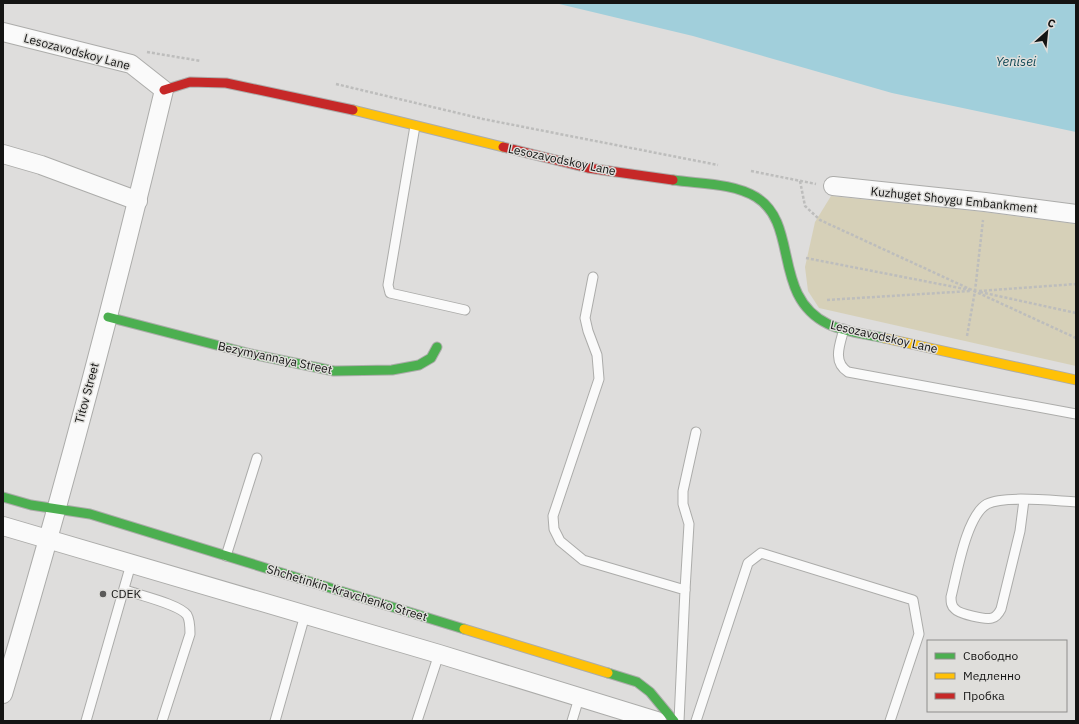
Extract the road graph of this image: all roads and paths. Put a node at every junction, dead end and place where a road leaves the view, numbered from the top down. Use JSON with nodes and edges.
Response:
{"nodes":[{"id":1,"x":3,"y":32,"type":"edge"},
{"id":2,"x":164,"y":90,"type":"junction"},
{"id":3,"x":415,"y":126,"type":"junction"},
{"id":4,"x":3,"y":154,"type":"edge"},
{"id":5,"x":800,"y":181,"type":"dead end"},
{"id":6,"x":833,"y":186,"type":"dead end"},
{"id":7,"x":138,"y":201,"type":"junction"},
{"id":8,"x":985,"y":202,"type":"junction"},
{"id":9,"x":1076,"y":214,"type":"edge"},
{"id":10,"x":786,"y":254,"type":"junction"},
{"id":11,"x":593,"y":277,"type":"dead end"},
{"id":12,"x":1076,"y":284,"type":"edge"},
{"id":13,"x":975,"y":291,"type":"junction"},
{"id":14,"x":802,"y":301,"type":"junction"},
{"id":15,"x":465,"y":310,"type":"dead end"},
{"id":16,"x":1076,"y":313,"type":"edge"},
{"id":17,"x":108,"y":318,"type":"junction"},
{"id":18,"x":844,"y":329,"type":"junction"},
{"id":19,"x":1076,"y":338,"type":"edge"},
{"id":20,"x":437,"y":347,"type":"dead end"},
{"id":21,"x":964,"y":356,"type":"junction"},
{"id":22,"x":1076,"y":380,"type":"edge"},
{"id":23,"x":1076,"y":414,"type":"edge"},
{"id":24,"x":696,"y":432,"type":"dead end"},
{"id":25,"x":257,"y":458,"type":"dead end"},
{"id":26,"x":3,"y":497,"type":"edge"},
{"id":27,"x":1024,"y":500,"type":"junction"},
{"id":28,"x":1076,"y":502,"type":"edge"},
{"id":29,"x":55,"y":510,"type":"junction"},
{"id":30,"x":3,"y":526,"type":"edge"},
{"id":31,"x":47,"y":539,"type":"junction"},
{"id":32,"x":226,"y":556,"type":"junction"},
{"id":33,"x":132,"y":564,"type":"junction"},
{"id":34,"x":125,"y":590,"type":"junction"},
{"id":35,"x":685,"y":590,"type":"junction"},
{"id":36,"x":304,"y":615,"type":"junction"},
{"id":37,"x":439,"y":654,"type":"junction"},
{"id":38,"x":3,"y":694,"type":"edge"},
{"id":39,"x":579,"y":698,"type":"junction"},
{"id":40,"x":86,"y":721,"type":"edge"},
{"id":41,"x":162,"y":721,"type":"edge"},
{"id":42,"x":275,"y":721,"type":"edge"},
{"id":43,"x":417,"y":721,"type":"edge"},
{"id":44,"x":572,"y":721,"type":"edge"},
{"id":45,"x":657,"y":721,"type":"edge"},
{"id":46,"x":674,"y":721,"type":"edge"},
{"id":47,"x":679,"y":721,"type":"edge"},
{"id":48,"x":696,"y":721,"type":"edge"},
{"id":49,"x":890,"y":721,"type":"edge"}],
"edges":[{"from":1,"to":2,"type":"street","name":"Lesozavodskoy Lane"},
{"from":2,"to":3,"type":"street","name":"Lesozavodskoy Lane"},
{"from":2,"to":7,"type":"street","name":"Titov Street"},
{"from":3,"to":10,"type":"street","name":"Lesozavodskoy Lane"},
{"from":3,"to":15,"type":"lane"},
{"from":4,"to":7,"type":"street"},
{"from":5,"to":13,"type":"path"},
{"from":6,"to":8,"type":"street","name":"Kuzhuget Shoygu Embankment"},
{"from":7,"to":17,"type":"street","name":"Titov Street"},
{"from":8,"to":9,"type":"street","name":"Kuzhuget Shoygu Embankment"},
{"from":8,"to":13,"type":"path"},
{"from":10,"to":13,"type":"path"},
{"from":10,"to":14,"type":"street","name":"Lesozavodskoy Lane"},
{"from":11,"to":35,"type":"lane"},
{"from":12,"to":13,"type":"path"},
{"from":13,"to":14,"type":"path"},
{"from":13,"to":16,"type":"path"},
{"from":13,"to":19,"type":"path"},
{"from":13,"to":21,"type":"path"},
{"from":14,"to":18,"type":"street","name":"Lesozavodskoy Lane"},
{"from":17,"to":20,"type":"street","name":"Bezymyannaya Street"},
{"from":17,"to":29,"type":"street","name":"Titov Street"},
{"from":18,"to":21,"type":"street","name":"Lesozavodskoy Lane"},
{"from":18,"to":23,"type":"lane"},
{"from":21,"to":22,"type":"street","name":"Lesozavodskoy Lane"},
{"from":24,"to":35,"type":"lane"},
{"from":25,"to":32,"type":"lane"},
{"from":26,"to":29,"type":"street","name":"Shchetinkin-Kravchenko Street"},
{"from":27,"to":27,"type":"lane"},
{"from":27,"to":28,"type":"lane"},
{"from":29,"to":31,"type":"street","name":"Titov Street"},
{"from":29,"to":32,"type":"street","name":"Shchetinkin-Kravchenko Street"},
{"from":30,"to":31,"type":"street"},
{"from":31,"to":33,"type":"street"},
{"from":31,"to":38,"type":"street","name":"Titov Street"},
{"from":32,"to":46,"type":"street","name":"Shchetinkin-Kravchenko Street"},
{"from":33,"to":34,"type":"lane"},
{"from":33,"to":36,"type":"street"},
{"from":34,"to":40,"type":"lane"},
{"from":34,"to":41,"type":"lane"},
{"from":35,"to":47,"type":"lane"},
{"from":36,"to":37,"type":"street"},
{"from":36,"to":42,"type":"lane"},
{"from":37,"to":39,"type":"street"},
{"from":37,"to":43,"type":"lane"},
{"from":39,"to":44,"type":"lane"},
{"from":39,"to":45,"type":"street"},
{"from":48,"to":49,"type":"lane"}]}
